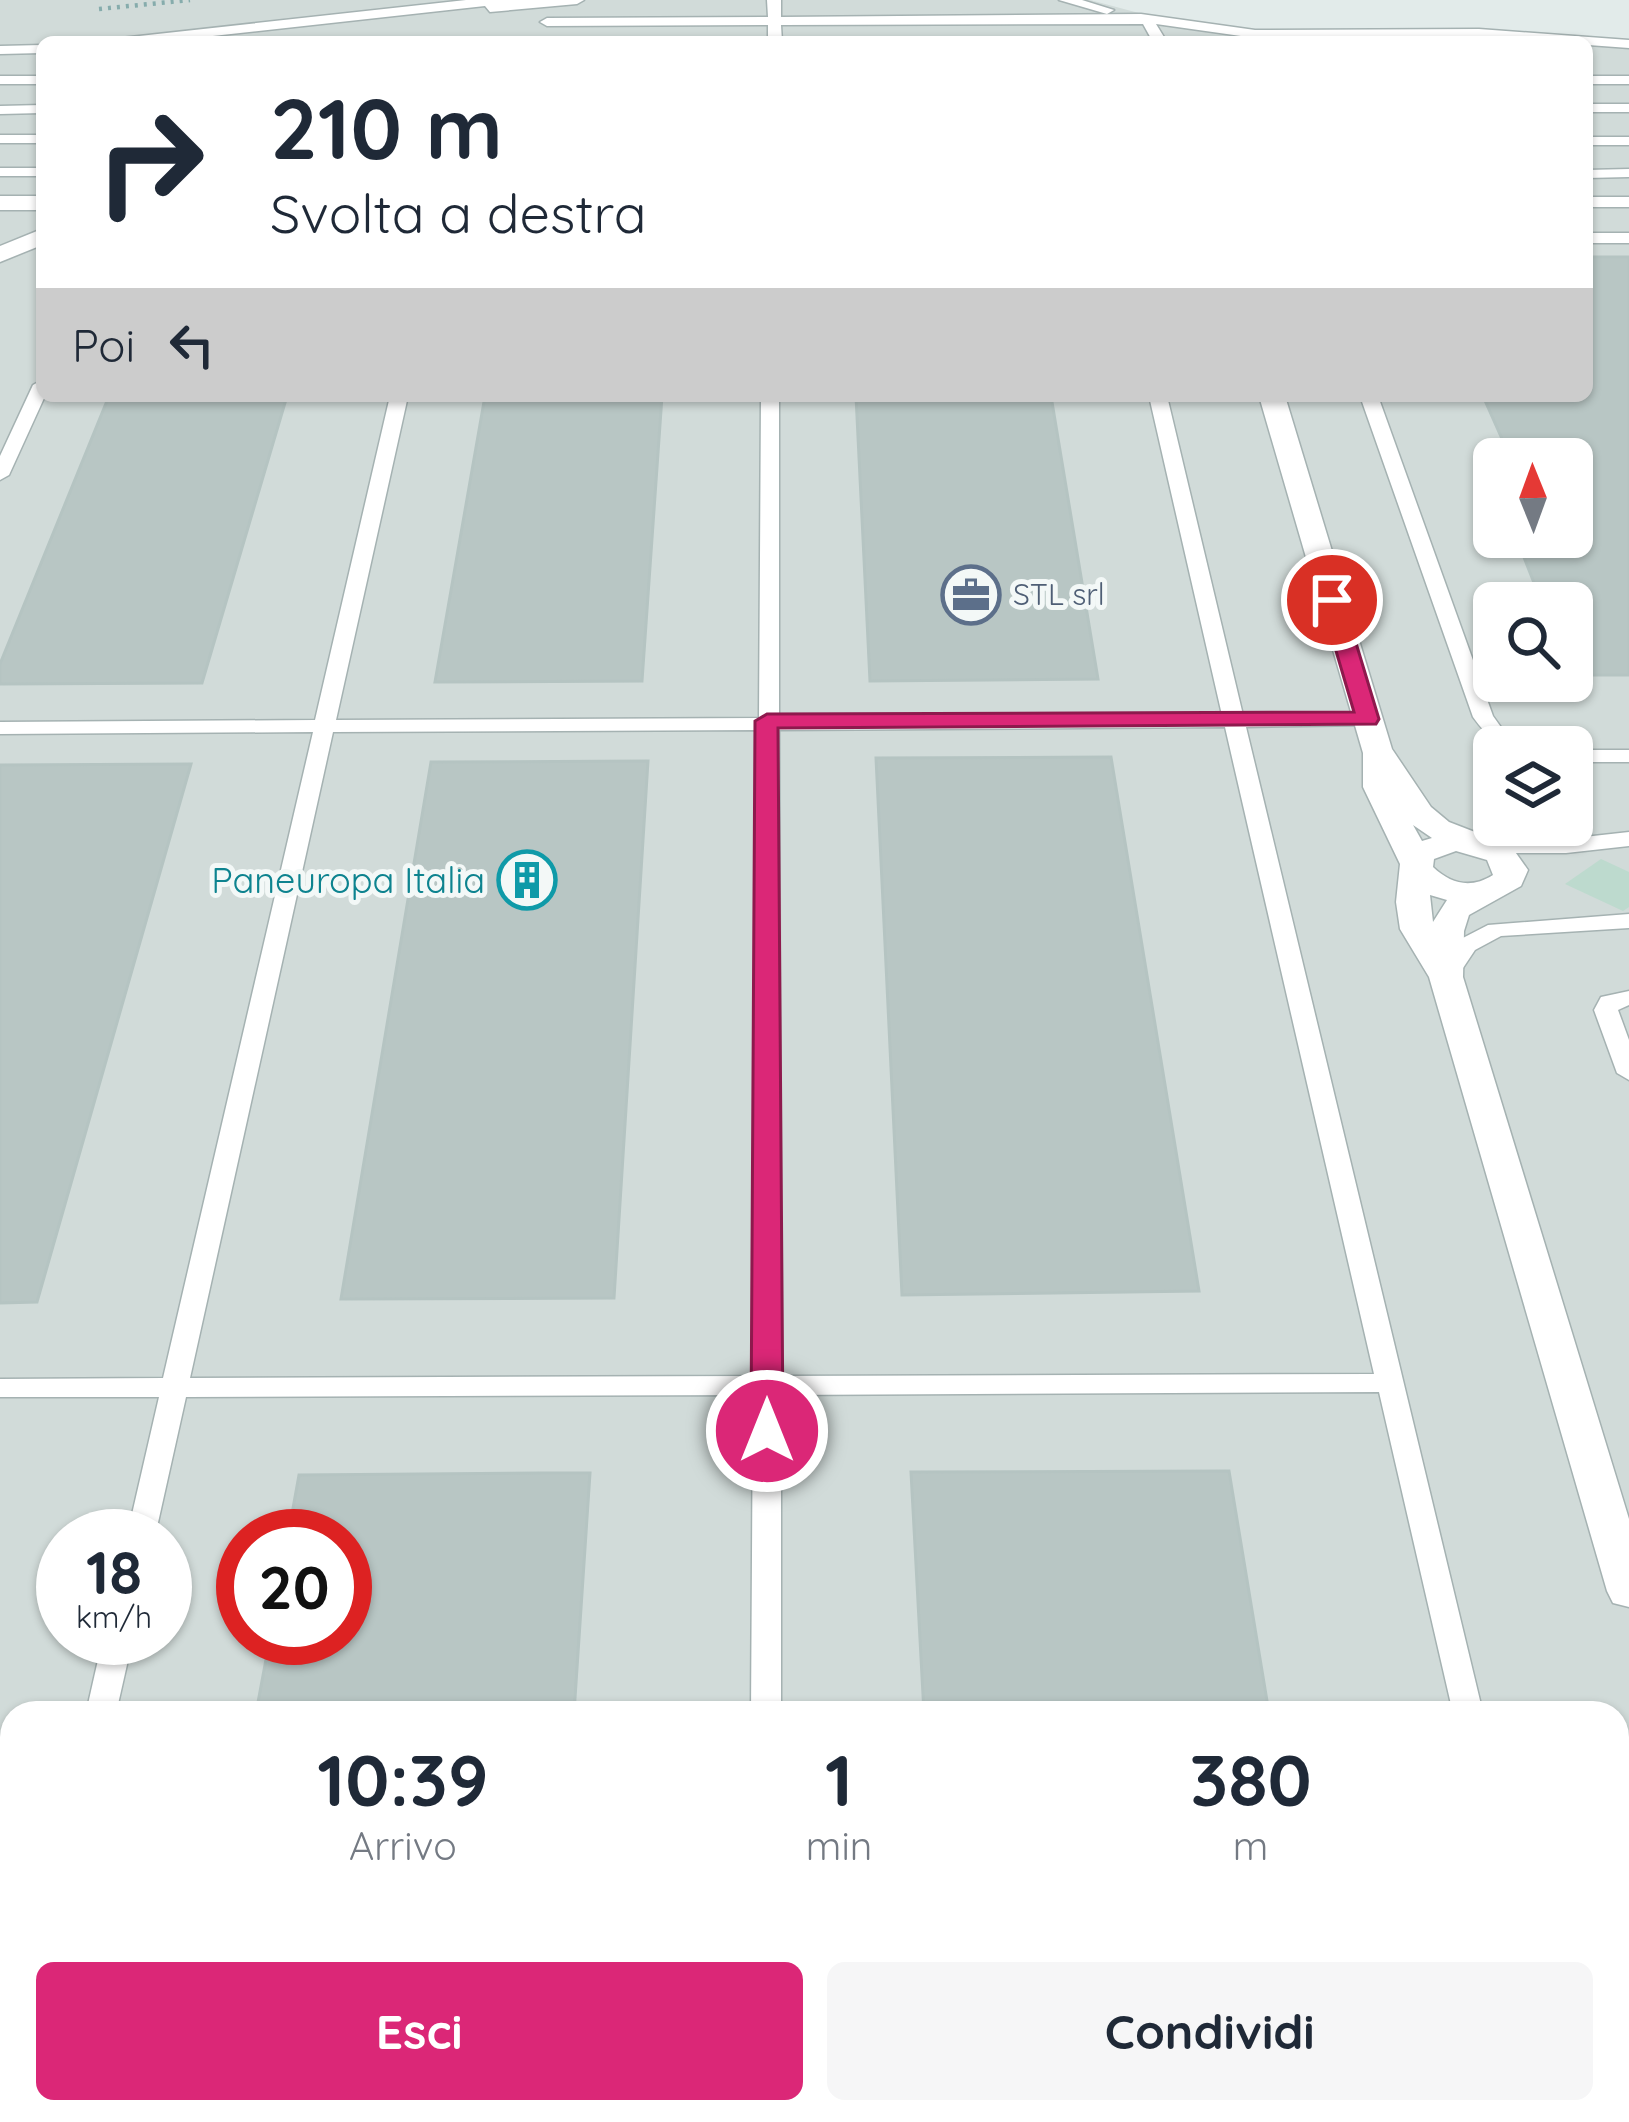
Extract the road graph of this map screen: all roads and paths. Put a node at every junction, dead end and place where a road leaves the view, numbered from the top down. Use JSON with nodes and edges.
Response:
{"nodes":[{"id":1,"x":190,"y":0,"type":"edge"},
{"id":2,"x":502,"y":0,"type":"edge"},
{"id":3,"x":577,"y":0,"type":"edge"},
{"id":4,"x":774,"y":0,"type":"edge"},
{"id":5,"x":1066,"y":0,"type":"edge"},
{"id":6,"x":99,"y":8,"type":"dead end"},
{"id":7,"x":1147,"y":20,"type":"junction"},
{"id":8,"x":775,"y":21,"type":"junction"},
{"id":9,"x":547,"y":22,"type":"dead end"},
{"id":10,"x":175,"y":36,"type":"edge"},
{"id":11,"x":273,"y":36,"type":"edge"},
{"id":12,"x":775,"y":36,"type":"edge"},
{"id":13,"x":1156,"y":36,"type":"edge"},
{"id":14,"x":1511,"y":36,"type":"edge"},
{"id":15,"x":1593,"y":44,"type":"edge"},
{"id":16,"x":1629,"y":47,"type":"edge"},
{"id":17,"x":1593,"y":51,"type":"edge"},
{"id":18,"x":0,"y":53,"type":"edge"},
{"id":19,"x":36,"y":53,"type":"edge"},
{"id":20,"x":0,"y":80,"type":"edge"},
{"id":21,"x":36,"y":80,"type":"edge"},
{"id":22,"x":1593,"y":80,"type":"edge"},
{"id":23,"x":1629,"y":80,"type":"edge"},
{"id":24,"x":1593,"y":108,"type":"edge"},
{"id":25,"x":1629,"y":108,"type":"edge"},
{"id":26,"x":0,"y":110,"type":"edge"},
{"id":27,"x":36,"y":110,"type":"edge"},
{"id":28,"x":0,"y":139,"type":"edge"},
{"id":29,"x":36,"y":139,"type":"edge"},
{"id":30,"x":1593,"y":141,"type":"edge"},
{"id":31,"x":1629,"y":141,"type":"edge"},
{"id":32,"x":0,"y":172,"type":"edge"},
{"id":33,"x":36,"y":172,"type":"edge"},
{"id":34,"x":1629,"y":173,"type":"edge"},
{"id":35,"x":1593,"y":174,"type":"edge"},
{"id":36,"x":1593,"y":202,"type":"edge"},
{"id":37,"x":1629,"y":202,"type":"edge"},
{"id":38,"x":0,"y":203,"type":"edge"},
{"id":39,"x":36,"y":203,"type":"edge"},
{"id":40,"x":1593,"y":238,"type":"edge"},
{"id":41,"x":1629,"y":238,"type":"edge"},
{"id":42,"x":36,"y":239,"type":"edge"},
{"id":43,"x":0,"y":255,"type":"edge"},
{"id":44,"x":36,"y":398,"type":"edge"},
{"id":45,"x":398,"y":402,"type":"edge"},
{"id":46,"x":770,"y":402,"type":"edge"},
{"id":47,"x":1159,"y":402,"type":"edge"},
{"id":48,"x":1274,"y":402,"type":"edge"},
{"id":49,"x":1371,"y":402,"type":"edge"},
{"id":50,"x":0,"y":475,"type":"edge"},
{"id":51,"x":767,"y":721,"type":"junction"},
{"id":52,"x":1234,"y":721,"type":"junction"},
{"id":53,"x":326,"y":724,"type":"junction"},
{"id":54,"x":1490,"y":726,"type":"edge"},
{"id":55,"x":0,"y":728,"type":"edge"},
{"id":56,"x":1372,"y":734,"type":"junction"},
{"id":57,"x":1593,"y":756,"type":"edge"},
{"id":58,"x":1629,"y":756,"type":"edge"},
{"id":59,"x":1629,"y":839,"type":"edge"},
{"id":60,"x":1473,"y":842,"type":"edge"},
{"id":61,"x":1593,"y":843,"type":"edge"},
{"id":62,"x":1473,"y":844,"type":"edge"},
{"id":63,"x":1482,"y":846,"type":"edge"},
{"id":64,"x":1567,"y":846,"type":"edge"},
{"id":65,"x":1629,"y":853,"type":"edge"},
{"id":66,"x":1415,"y":864,"type":"junction"},
{"id":67,"x":1490,"y":891,"type":"junction"},
{"id":68,"x":1623,"y":930,"type":"edge"},
{"id":69,"x":1446,"y":977,"type":"junction"},
{"id":70,"x":1629,"y":998,"type":"edge"},
{"id":71,"x":1629,"y":1073,"type":"edge"},
{"id":72,"x":1390,"y":1383,"type":"junction"},
{"id":73,"x":767,"y":1384,"type":"junction"},
{"id":74,"x":175,"y":1386,"type":"junction"},
{"id":75,"x":0,"y":1388,"type":"edge"},
{"id":76,"x":1616,"y":1507,"type":"edge"},
{"id":77,"x":147,"y":1509,"type":"edge"},
{"id":78,"x":1629,"y":1591,"type":"edge"},
{"id":79,"x":112,"y":1665,"type":"edge"},
{"id":80,"x":104,"y":1701,"type":"edge"},
{"id":81,"x":766,"y":1701,"type":"edge"},
{"id":82,"x":1465,"y":1701,"type":"edge"}],
"edges":[{"from":1,"to":6,"type":"path"},
{"from":2,"to":10,"type":"lane"},
{"from":3,"to":11,"type":"lane"},
{"from":4,"to":8,"type":"lane"},
{"from":5,"to":7,"type":"lane"},
{"from":7,"to":8,"type":"lane"},
{"from":7,"to":13,"type":"lane"},
{"from":7,"to":14,"type":"lane"},
{"from":8,"to":9,"type":"lane"},
{"from":8,"to":12,"type":"lane"},
{"from":15,"to":16,"type":"lane"},
{"from":16,"to":17,"type":"lane"},
{"from":18,"to":19,"type":"lane"},
{"from":20,"to":21,"type":"lane"},
{"from":22,"to":23,"type":"lane"},
{"from":24,"to":25,"type":"lane"},
{"from":26,"to":27,"type":"lane"},
{"from":28,"to":29,"type":"lane"},
{"from":30,"to":31,"type":"lane"},
{"from":32,"to":33,"type":"lane"},
{"from":34,"to":35,"type":"lane"},
{"from":36,"to":37,"type":"lane"},
{"from":38,"to":39,"type":"street"},
{"from":40,"to":41,"type":"lane"},
{"from":42,"to":43,"type":"street"},
{"from":44,"to":50,"type":"lane"},
{"from":45,"to":53,"type":"lane"},
{"from":46,"to":51,"type":"lane"},
{"from":47,"to":52,"type":"lane"},
{"from":48,"to":56,"type":"street"},
{"from":49,"to":54,"type":"lane"},
{"from":51,"to":52,"type":"lane"},
{"from":51,"to":53,"type":"lane"},
{"from":51,"to":73,"type":"lane"},
{"from":52,"to":56,"type":"lane"},
{"from":52,"to":72,"type":"lane"},
{"from":53,"to":55,"type":"lane"},
{"from":53,"to":74,"type":"lane"},
{"from":56,"to":60,"type":"street"},
{"from":56,"to":66,"type":"street"},
{"from":57,"to":58,"type":"lane"},
{"from":59,"to":61,"type":"lane"},
{"from":62,"to":66,"type":"street"},
{"from":63,"to":67,"type":"street"},
{"from":64,"to":65,"type":"lane"},
{"from":66,"to":67,"type":"street"},
{"from":66,"to":69,"type":"street"},
{"from":67,"to":69,"type":"street"},
{"from":68,"to":69,"type":"lane"},
{"from":69,"to":76,"type":"street"},
{"from":70,"to":71,"type":"lane"},
{"from":72,"to":73,"type":"lane"},
{"from":72,"to":82,"type":"lane"},
{"from":73,"to":74,"type":"lane"},
{"from":73,"to":81,"type":"lane"},
{"from":74,"to":75,"type":"lane"},
{"from":74,"to":77,"type":"lane"},
{"from":76,"to":78,"type":"street"},
{"from":79,"to":80,"type":"lane"}]}
